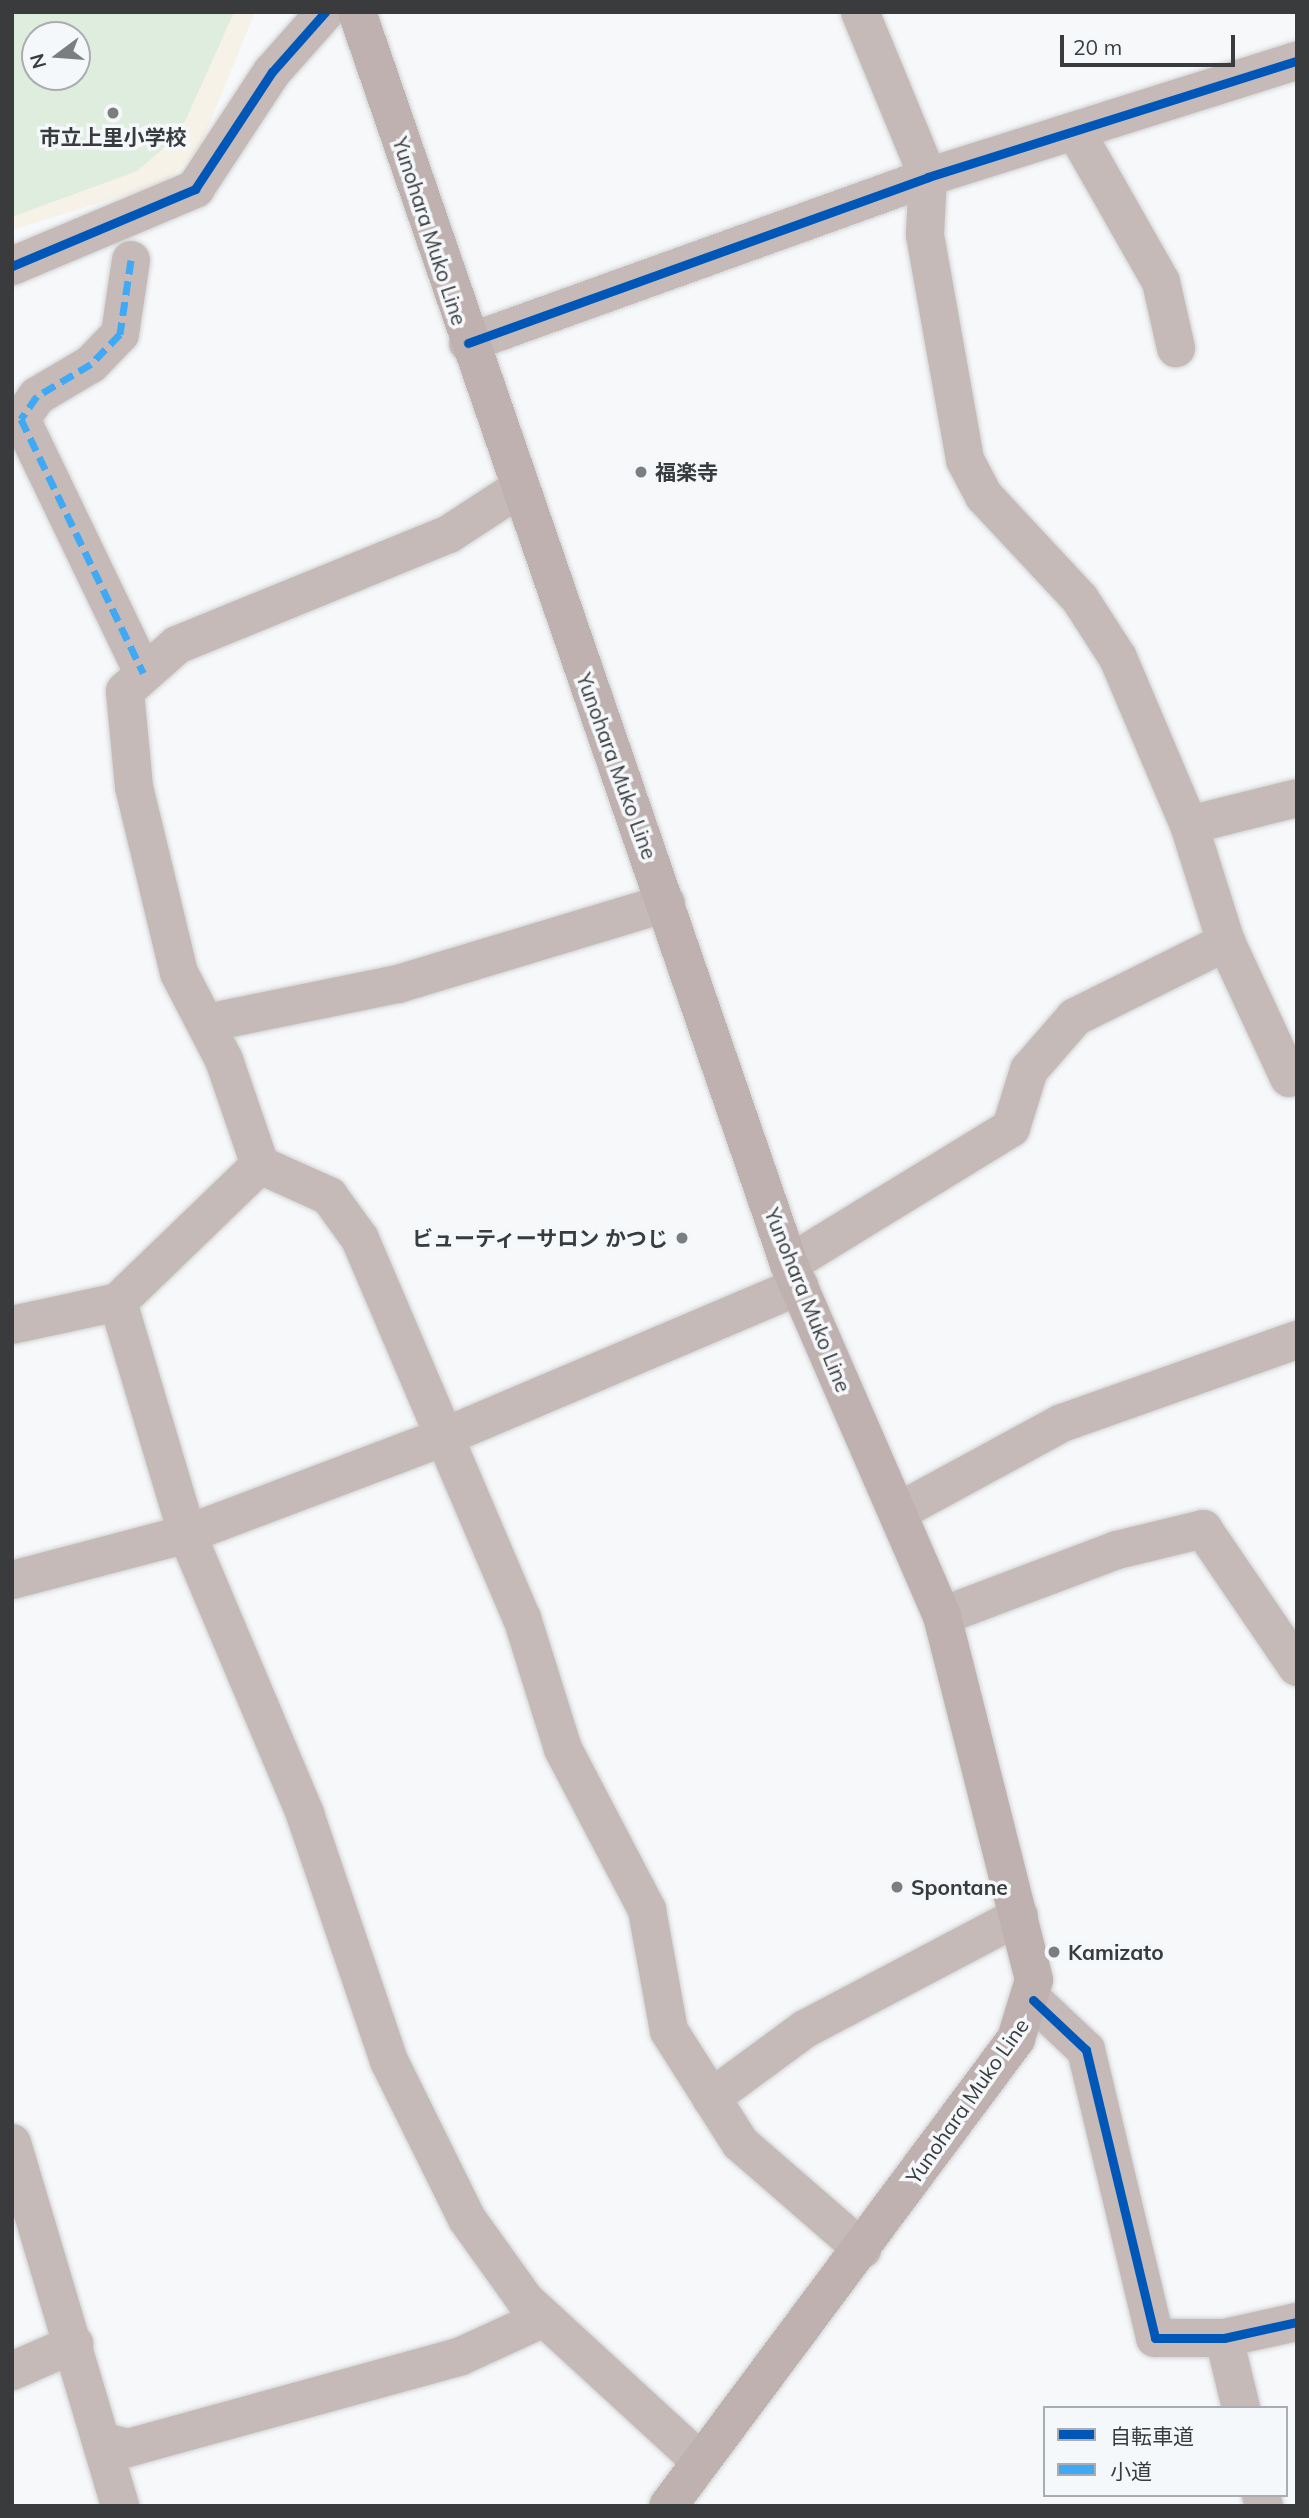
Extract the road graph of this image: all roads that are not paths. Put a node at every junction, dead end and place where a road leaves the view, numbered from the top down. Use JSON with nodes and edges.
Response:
{"nodes":[{"id":1,"x":325,"y":12,"type":"edge"},
{"id":2,"x":357,"y":12,"type":"edge"},
{"id":3,"x":860,"y":12,"type":"edge"},
{"id":4,"x":1297,"y":61,"type":"edge"},
{"id":5,"x":1077,"y":134,"type":"junction"},
{"id":6,"x":928,"y":177,"type":"junction"},
{"id":7,"x":131,"y":260,"type":"dead end"},
{"id":8,"x":12,"y":266,"type":"edge"},
{"id":9,"x":468,"y":343,"type":"junction"},
{"id":10,"x":1176,"y":348,"type":"dead end"},
{"id":11,"x":518,"y":489,"type":"junction"},
{"id":12,"x":143,"y":673,"type":"junction"},
{"id":13,"x":1297,"y":798,"type":"edge"},
{"id":14,"x":1189,"y":825,"type":"junction"},
{"id":15,"x":666,"y":903,"type":"junction"},
{"id":16,"x":1226,"y":942,"type":"junction"},
{"id":17,"x":206,"y":1023,"type":"junction"},
{"id":18,"x":1289,"y":1078,"type":"dead end"},
{"id":19,"x":260,"y":1165,"type":"junction"},
{"id":20,"x":794,"y":1275,"type":"junction"},
{"id":21,"x":118,"y":1302,"type":"junction"},
{"id":22,"x":12,"y":1325,"type":"edge"},
{"id":23,"x":1297,"y":1340,"type":"edge"},
{"id":24,"x":446,"y":1436,"type":"junction"},
{"id":25,"x":898,"y":1512,"type":"junction"},
{"id":26,"x":187,"y":1534,"type":"junction"},
{"id":27,"x":12,"y":1580,"type":"edge"},
{"id":28,"x":942,"y":1616,"type":"junction"},
{"id":29,"x":1297,"y":1667,"type":"edge"},
{"id":30,"x":1019,"y":1916,"type":"junction"},
{"id":31,"x":1033,"y":2000,"type":"junction"},
{"id":32,"x":711,"y":2098,"type":"junction"},
{"id":33,"x":12,"y":2143,"type":"edge"},
{"id":34,"x":862,"y":2249,"type":"junction"},
{"id":35,"x":544,"y":2318,"type":"junction"},
{"id":36,"x":1297,"y":2322,"type":"edge"},
{"id":37,"x":1224,"y":2337,"type":"junction"},
{"id":38,"x":74,"y":2344,"type":"junction"},
{"id":39,"x":12,"y":2371,"type":"edge"},
{"id":40,"x":1241,"y":2406,"type":"edge"},
{"id":41,"x":104,"y":2442,"type":"junction"},
{"id":42,"x":701,"y":2462,"type":"junction"},
{"id":43,"x":120,"y":2506,"type":"edge"},
{"id":44,"x":668,"y":2506,"type":"edge"}],
"edges":[{"from":1,"to":8,"type":"street"},
{"from":2,"to":9,"type":"main road","name":"Yunohara Muko Line"},
{"from":3,"to":6,"type":"street"},
{"from":4,"to":5,"type":"street"},
{"from":5,"to":6,"type":"street"},
{"from":5,"to":10,"type":"street"},
{"from":6,"to":9,"type":"street"},
{"from":6,"to":14,"type":"street"},
{"from":7,"to":12,"type":"street"},
{"from":9,"to":11,"type":"main road","name":"Yunohara Muko Line"},
{"from":11,"to":12,"type":"street"},
{"from":11,"to":15,"type":"main road","name":"Yunohara Muko Line"},
{"from":12,"to":17,"type":"street"},
{"from":13,"to":14,"type":"street"},
{"from":14,"to":16,"type":"street"},
{"from":15,"to":17,"type":"street"},
{"from":15,"to":20,"type":"main road","name":"Yunohara Muko Line"},
{"from":16,"to":18,"type":"street"},
{"from":16,"to":20,"type":"street"},
{"from":17,"to":19,"type":"street"},
{"from":19,"to":21,"type":"street"},
{"from":19,"to":24,"type":"street"},
{"from":20,"to":24,"type":"street"},
{"from":20,"to":25,"type":"main road","name":"Yunohara Muko Line"},
{"from":21,"to":22,"type":"street"},
{"from":21,"to":26,"type":"street"},
{"from":23,"to":25,"type":"street"},
{"from":24,"to":26,"type":"street"},
{"from":24,"to":32,"type":"street"},
{"from":25,"to":28,"type":"main road","name":"Yunohara Muko Line"},
{"from":26,"to":27,"type":"street"},
{"from":26,"to":35,"type":"street"},
{"from":28,"to":29,"type":"street"},
{"from":28,"to":30,"type":"main road","name":"Yunohara Muko Line"},
{"from":30,"to":31,"type":"main road","name":"Yunohara Muko Line"},
{"from":30,"to":32,"type":"street"},
{"from":31,"to":34,"type":"main road","name":"Yunohara Muko Line"},
{"from":31,"to":37,"type":"street"},
{"from":32,"to":34,"type":"street"},
{"from":33,"to":38,"type":"street"},
{"from":34,"to":42,"type":"main road","name":"Yunohara Muko Line"},
{"from":35,"to":41,"type":"street"},
{"from":35,"to":42,"type":"street"},
{"from":36,"to":37,"type":"street"},
{"from":37,"to":40,"type":"street"},
{"from":38,"to":39,"type":"street"},
{"from":38,"to":41,"type":"street"},
{"from":41,"to":43,"type":"street"},
{"from":42,"to":44,"type":"main road","name":"Yunohara Muko Line"}]}
